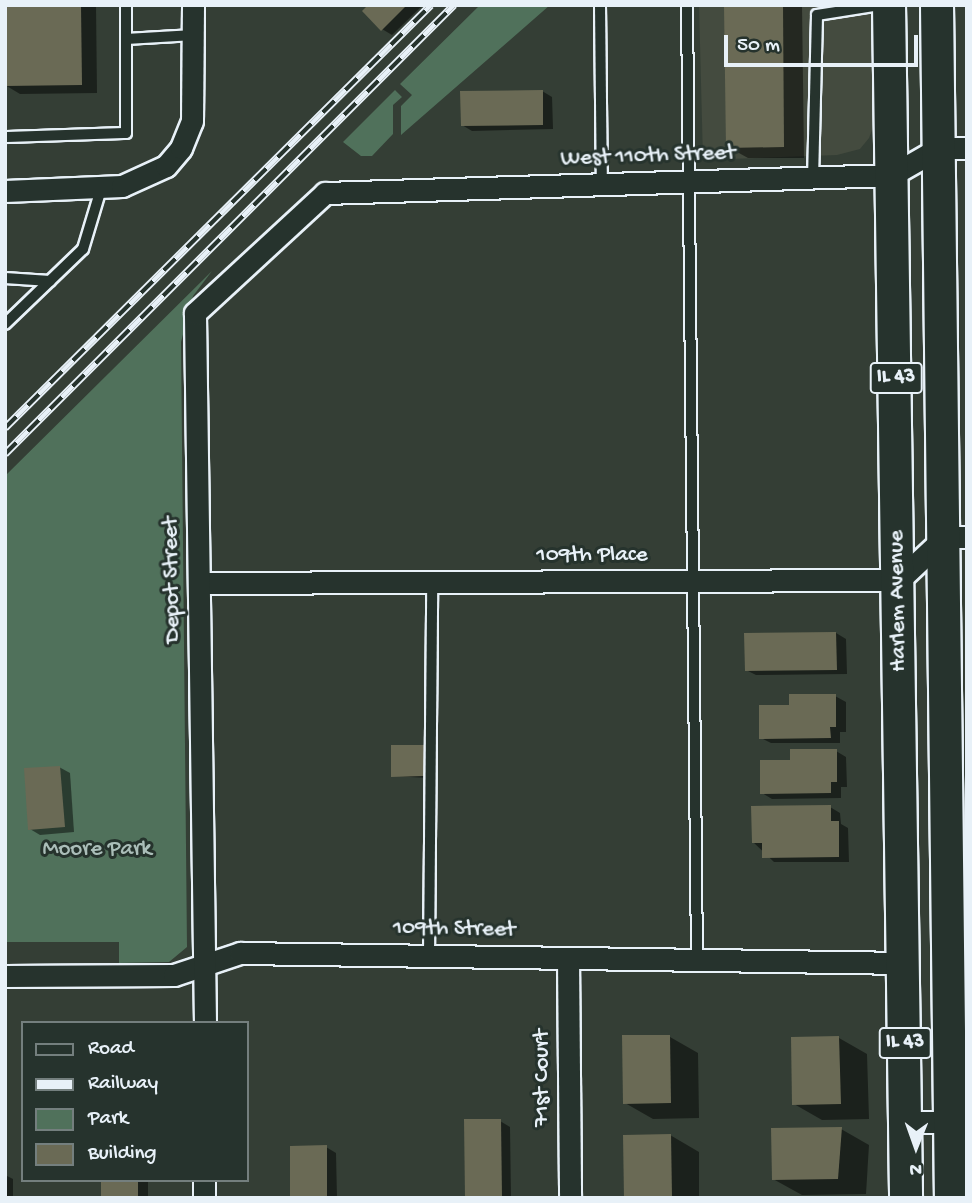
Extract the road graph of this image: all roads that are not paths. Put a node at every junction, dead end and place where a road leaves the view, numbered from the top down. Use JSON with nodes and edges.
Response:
{"nodes":[{"id":1,"x":126,"y":5,"type":"edge"},
{"id":2,"x":193,"y":5,"type":"edge"},
{"id":3,"x":600,"y":5,"type":"edge"},
{"id":4,"x":687,"y":5,"type":"edge"},
{"id":5,"x":881,"y":5,"type":"edge"},
{"id":6,"x":889,"y":5,"type":"edge"},
{"id":7,"x":937,"y":5,"type":"edge"},
{"id":8,"x":194,"y":35,"type":"junction"},
{"id":9,"x":125,"y":39,"type":"junction"},
{"id":10,"x":5,"y":137,"type":"edge"},
{"id":11,"x":953,"y":148,"type":"edge"},
{"id":12,"x":892,"y":175,"type":"junction"},
{"id":13,"x":813,"y":179,"type":"junction"},
{"id":14,"x":690,"y":182,"type":"junction"},
{"id":15,"x":602,"y":185,"type":"junction"},
{"id":16,"x":101,"y":189,"type":"junction"},
{"id":17,"x":5,"y":191,"type":"edge"},
{"id":18,"x":325,"y":193,"type":"joint"},
{"id":19,"x":5,"y":278,"type":"edge"},
{"id":20,"x":50,"y":281,"type":"junction"},
{"id":21,"x":5,"y":324,"type":"edge"},
{"id":22,"x":956,"y":537,"type":"edge"},
{"id":23,"x":899,"y":580,"type":"junction"},
{"id":24,"x":432,"y":582,"type":"junction"},
{"id":25,"x":694,"y":582,"type":"junction"},
{"id":26,"x":200,"y":583,"type":"junction"},
{"id":27,"x":429,"y":956,"type":"junction"},
{"id":28,"x":568,"y":958,"type":"junction"},
{"id":29,"x":697,"y":960,"type":"junction"},
{"id":30,"x":905,"y":963,"type":"junction"},
{"id":31,"x":205,"y":966,"type":"junction"},
{"id":32,"x":5,"y":976,"type":"edge"},
{"id":33,"x":205,"y":1021,"type":"edge"},
{"id":34,"x":905,"y":1122,"type":"junction"},
{"id":35,"x":958,"y":1122,"type":"edge"},
{"id":36,"x":570,"y":1198,"type":"edge"},
{"id":37,"x":906,"y":1198,"type":"edge"},
{"id":38,"x":951,"y":1198,"type":"edge"}],
"edges":[{"from":1,"to":9,"type":"lane"},
{"from":2,"to":8,"type":"street"},
{"from":3,"to":15,"type":"lane"},
{"from":4,"to":14,"type":"lane"},
{"from":5,"to":13,"type":"lane"},
{"from":6,"to":12,"type":"main road","name":"Harlem Avenue","number":"IL 43"},
{"from":7,"to":11,"type":"main road","name":"Harlem Avenue","number":"IL 43"},
{"from":8,"to":9,"type":"lane"},
{"from":8,"to":16,"type":"street"},
{"from":9,"to":10,"type":"lane"},
{"from":11,"to":12,"type":"street","name":"West 110th Street"},
{"from":11,"to":22,"type":"main road","name":"Harlem Avenue","number":"IL 43"},
{"from":12,"to":13,"type":"street","name":"West 110th Street"},
{"from":12,"to":23,"type":"main road","name":"Harlem Avenue","number":"IL 43"},
{"from":13,"to":14,"type":"street","name":"West 110th Street"},
{"from":14,"to":15,"type":"street","name":"West 110th Street"},
{"from":14,"to":25,"type":"lane"},
{"from":15,"to":18,"type":"street","name":"West 110th Street"},
{"from":16,"to":17,"type":"street"},
{"from":16,"to":20,"type":"lane"},
{"from":18,"to":26,"type":"street","name":"Depot Street"},
{"from":19,"to":20,"type":"lane"},
{"from":20,"to":21,"type":"lane"},
{"from":22,"to":23,"type":"street"},
{"from":22,"to":35,"type":"main road","name":"Harlem Avenue","number":"IL 43"},
{"from":23,"to":25,"type":"street","name":"109th Place"},
{"from":23,"to":30,"type":"main road","name":"Harlem Avenue","number":"IL 43"},
{"from":24,"to":25,"type":"street","name":"109th Place"},
{"from":24,"to":26,"type":"street","name":"109th Place"},
{"from":24,"to":27,"type":"lane"},
{"from":25,"to":29,"type":"lane"},
{"from":26,"to":31,"type":"street","name":"Depot Street"},
{"from":27,"to":28,"type":"street","name":"109th Street"},
{"from":27,"to":31,"type":"street","name":"109th Street"},
{"from":28,"to":29,"type":"street","name":"109th Street"},
{"from":28,"to":36,"type":"street","name":"71st Court"},
{"from":29,"to":30,"type":"street","name":"109th Street"},
{"from":30,"to":34,"type":"main road","name":"Harlem Avenue","number":"IL 43"},
{"from":31,"to":32,"type":"street","name":"109th Street"},
{"from":31,"to":33,"type":"street","name":"Depot Street"},
{"from":34,"to":35,"type":"street"},
{"from":34,"to":37,"type":"main road","name":"Harlem Avenue","number":"IL 43"},
{"from":35,"to":38,"type":"main road","name":"Harlem Avenue","number":"IL 43"}]}
